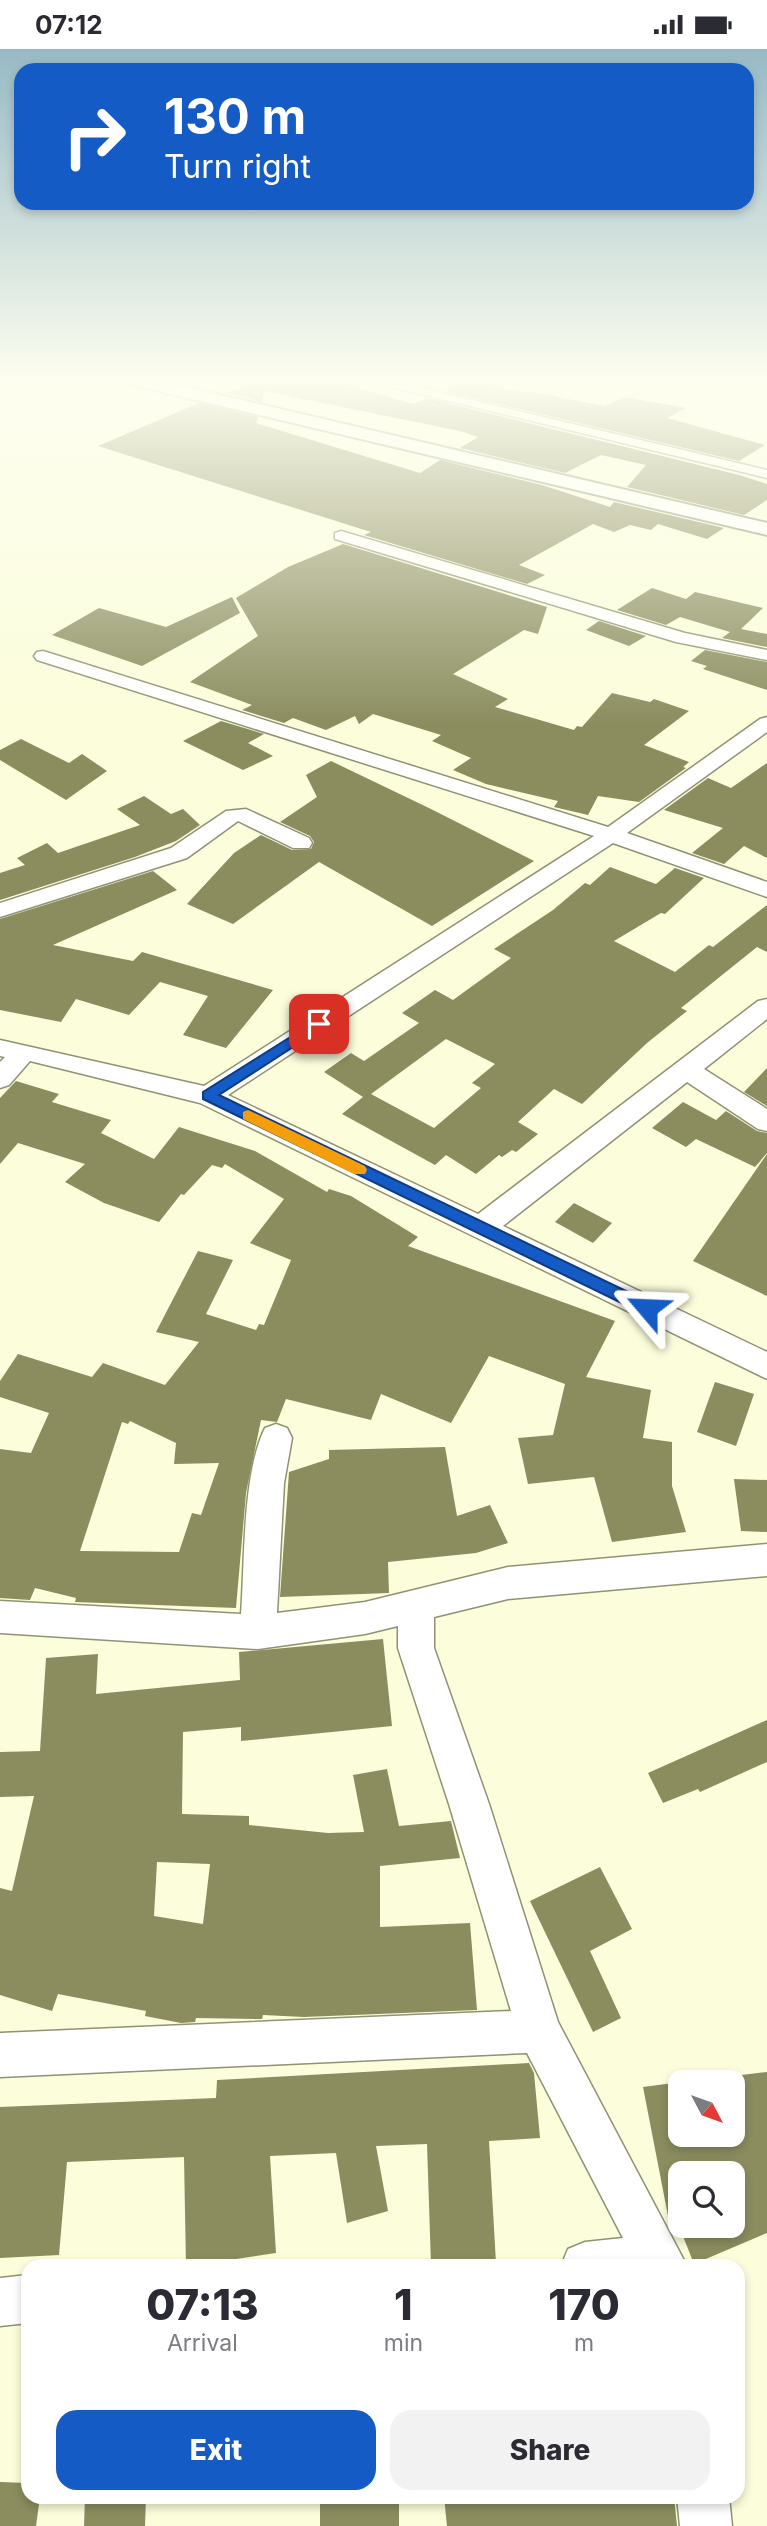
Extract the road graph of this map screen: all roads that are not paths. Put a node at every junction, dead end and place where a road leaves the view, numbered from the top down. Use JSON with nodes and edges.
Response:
{"nodes":[{"id":1,"x":615,"y":494,"type":"edge"},
{"id":2,"x":649,"y":494,"type":"edge"},
{"id":3,"x":767,"y":521,"type":"edge"},
{"id":4,"x":767,"y":529,"type":"edge"},
{"id":5,"x":341,"y":536,"type":"dead end"},
{"id":6,"x":767,"y":655,"type":"edge"},
{"id":7,"x":43,"y":656,"type":"dead end"},
{"id":8,"x":767,"y":723,"type":"edge"},
{"id":9,"x":608,"y":836,"type":"junction"},
{"id":10,"x":301,"y":843,"type":"dead end"},
{"id":11,"x":767,"y":890,"type":"edge"},
{"id":12,"x":0,"y":910,"type":"edge"},
{"id":13,"x":767,"y":1007,"type":"edge"},
{"id":14,"x":12,"y":1049,"type":"edge"},
{"id":15,"x":687,"y":1070,"type":"junction"},
{"id":16,"x":0,"y":1079,"type":"edge"},
{"id":17,"x":208,"y":1096,"type":"junction"},
{"id":18,"x":767,"y":1122,"type":"edge"},
{"id":19,"x":480,"y":1228,"type":"junction"},
{"id":20,"x":767,"y":1366,"type":"edge"},
{"id":21,"x":276,"y":1438,"type":"dead end"},
{"id":22,"x":767,"y":1560,"type":"edge"},
{"id":23,"x":416,"y":1605,"type":"junction"},
{"id":24,"x":0,"y":1617,"type":"edge"},
{"id":25,"x":258,"y":1632,"type":"junction"},
{"id":26,"x":539,"y":2031,"type":"junction"},
{"id":27,"x":0,"y":2055,"type":"edge"},
{"id":28,"x":659,"y":2259,"type":"edge"},
{"id":29,"x":21,"y":2300,"type":"edge"},
{"id":30,"x":0,"y":2302,"type":"edge"},
{"id":31,"x":704,"y":2504,"type":"edge"},
{"id":32,"x":706,"y":2526,"type":"edge"}],
"edges":[{"from":1,"to":4,"type":"street"},
{"from":2,"to":3,"type":"street"},
{"from":5,"to":6,"type":"street"},
{"from":7,"to":9,"type":"street"},
{"from":8,"to":9,"type":"street"},
{"from":9,"to":11,"type":"street"},
{"from":9,"to":17,"type":"street"},
{"from":10,"to":12,"type":"street"},
{"from":13,"to":15,"type":"street"},
{"from":14,"to":16,"type":"street"},
{"from":14,"to":17,"type":"street"},
{"from":15,"to":18,"type":"street"},
{"from":15,"to":19,"type":"street"},
{"from":17,"to":19,"type":"street"},
{"from":19,"to":20,"type":"street"},
{"from":21,"to":25,"type":"street"},
{"from":22,"to":23,"type":"street"},
{"from":23,"to":25,"type":"street"},
{"from":23,"to":26,"type":"street"},
{"from":24,"to":25,"type":"street"},
{"from":26,"to":27,"type":"street"},
{"from":26,"to":28,"type":"street"},
{"from":29,"to":30,"type":"street"},
{"from":31,"to":32,"type":"street"}]}
